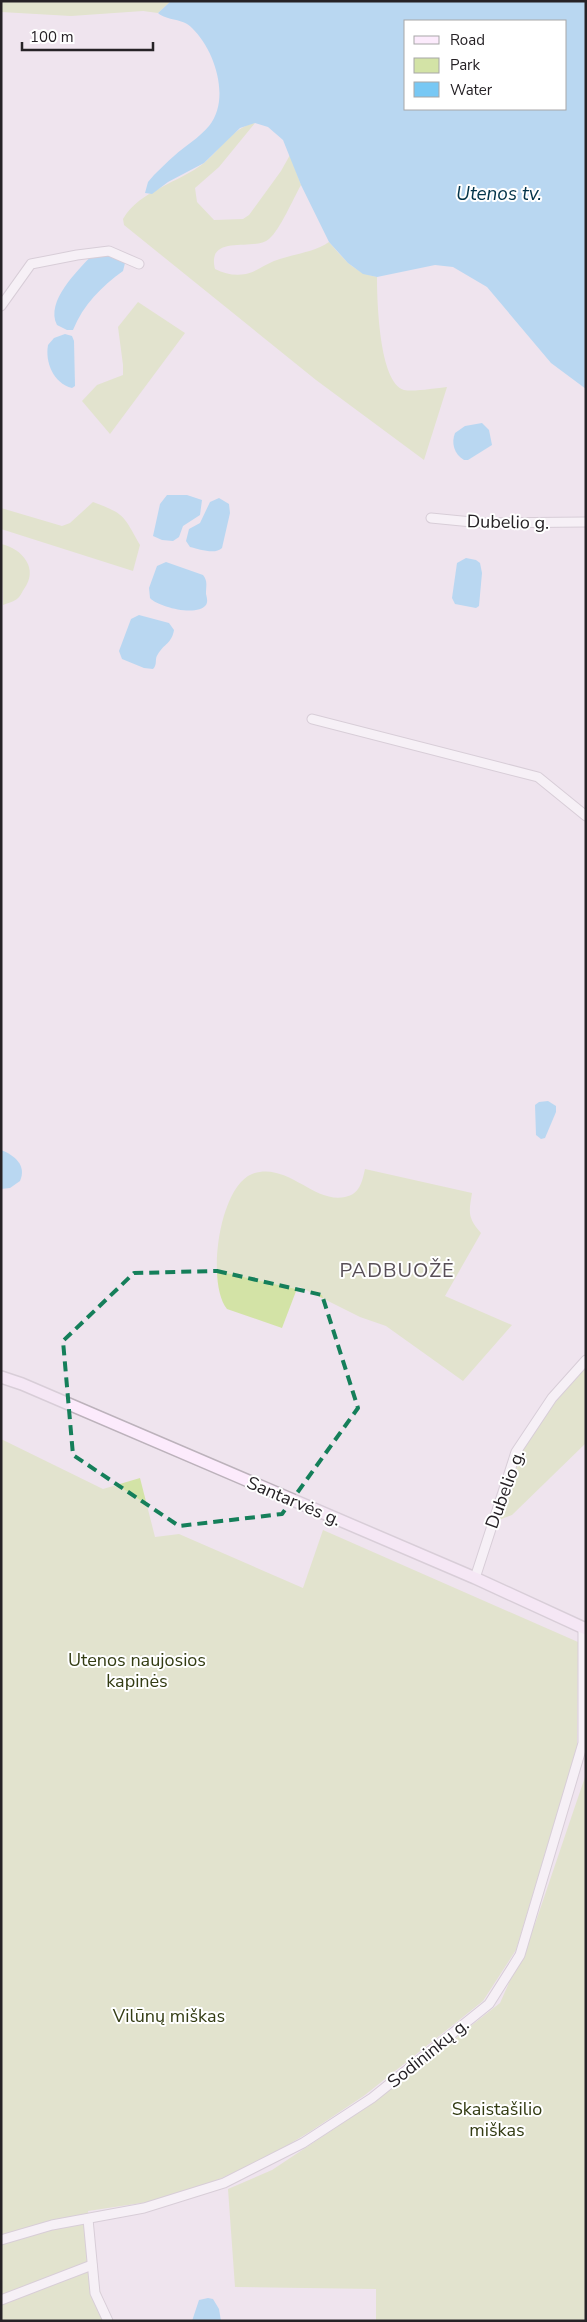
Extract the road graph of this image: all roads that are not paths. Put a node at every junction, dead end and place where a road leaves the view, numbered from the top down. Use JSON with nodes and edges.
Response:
{"nodes":[{"id":1,"x":139,"y":264,"type":"dead end"},
{"id":2,"x":1,"y":306,"type":"edge"},
{"id":3,"x":431,"y":518,"type":"dead end"},
{"id":4,"x":586,"y":522,"type":"edge"},
{"id":5,"x":312,"y":719,"type":"dead end"},
{"id":6,"x":586,"y":816,"type":"edge"},
{"id":7,"x":586,"y":1360,"type":"edge"},
{"id":8,"x":1,"y":1377,"type":"edge"},
{"id":9,"x":475,"y":1578,"type":"junction"},
{"id":10,"x":584,"y":1628,"type":"edge"},
{"id":11,"x":88,"y":2219,"type":"junction"},
{"id":12,"x":1,"y":2240,"type":"edge"},
{"id":13,"x":92,"y":2265,"type":"junction"},
{"id":14,"x":1,"y":2300,"type":"edge"},
{"id":15,"x":108,"y":2321,"type":"edge"}],
"edges":[{"from":1,"to":2,"type":"street"},
{"from":3,"to":4,"type":"street","name":"Dubelio g."},
{"from":5,"to":6,"type":"street"},
{"from":7,"to":9,"type":"street","name":"Dubelio g."},
{"from":8,"to":9,"type":"main road","name":"Santarvės g."},
{"from":9,"to":10,"type":"main road","name":"Santarvės g."},
{"from":10,"to":11,"type":"street","name":"Sodininkų g."},
{"from":11,"to":12,"type":"street","name":"Sodininkų g."},
{"from":11,"to":13,"type":"street"},
{"from":13,"to":14,"type":"street"},
{"from":13,"to":15,"type":"street"}]}
